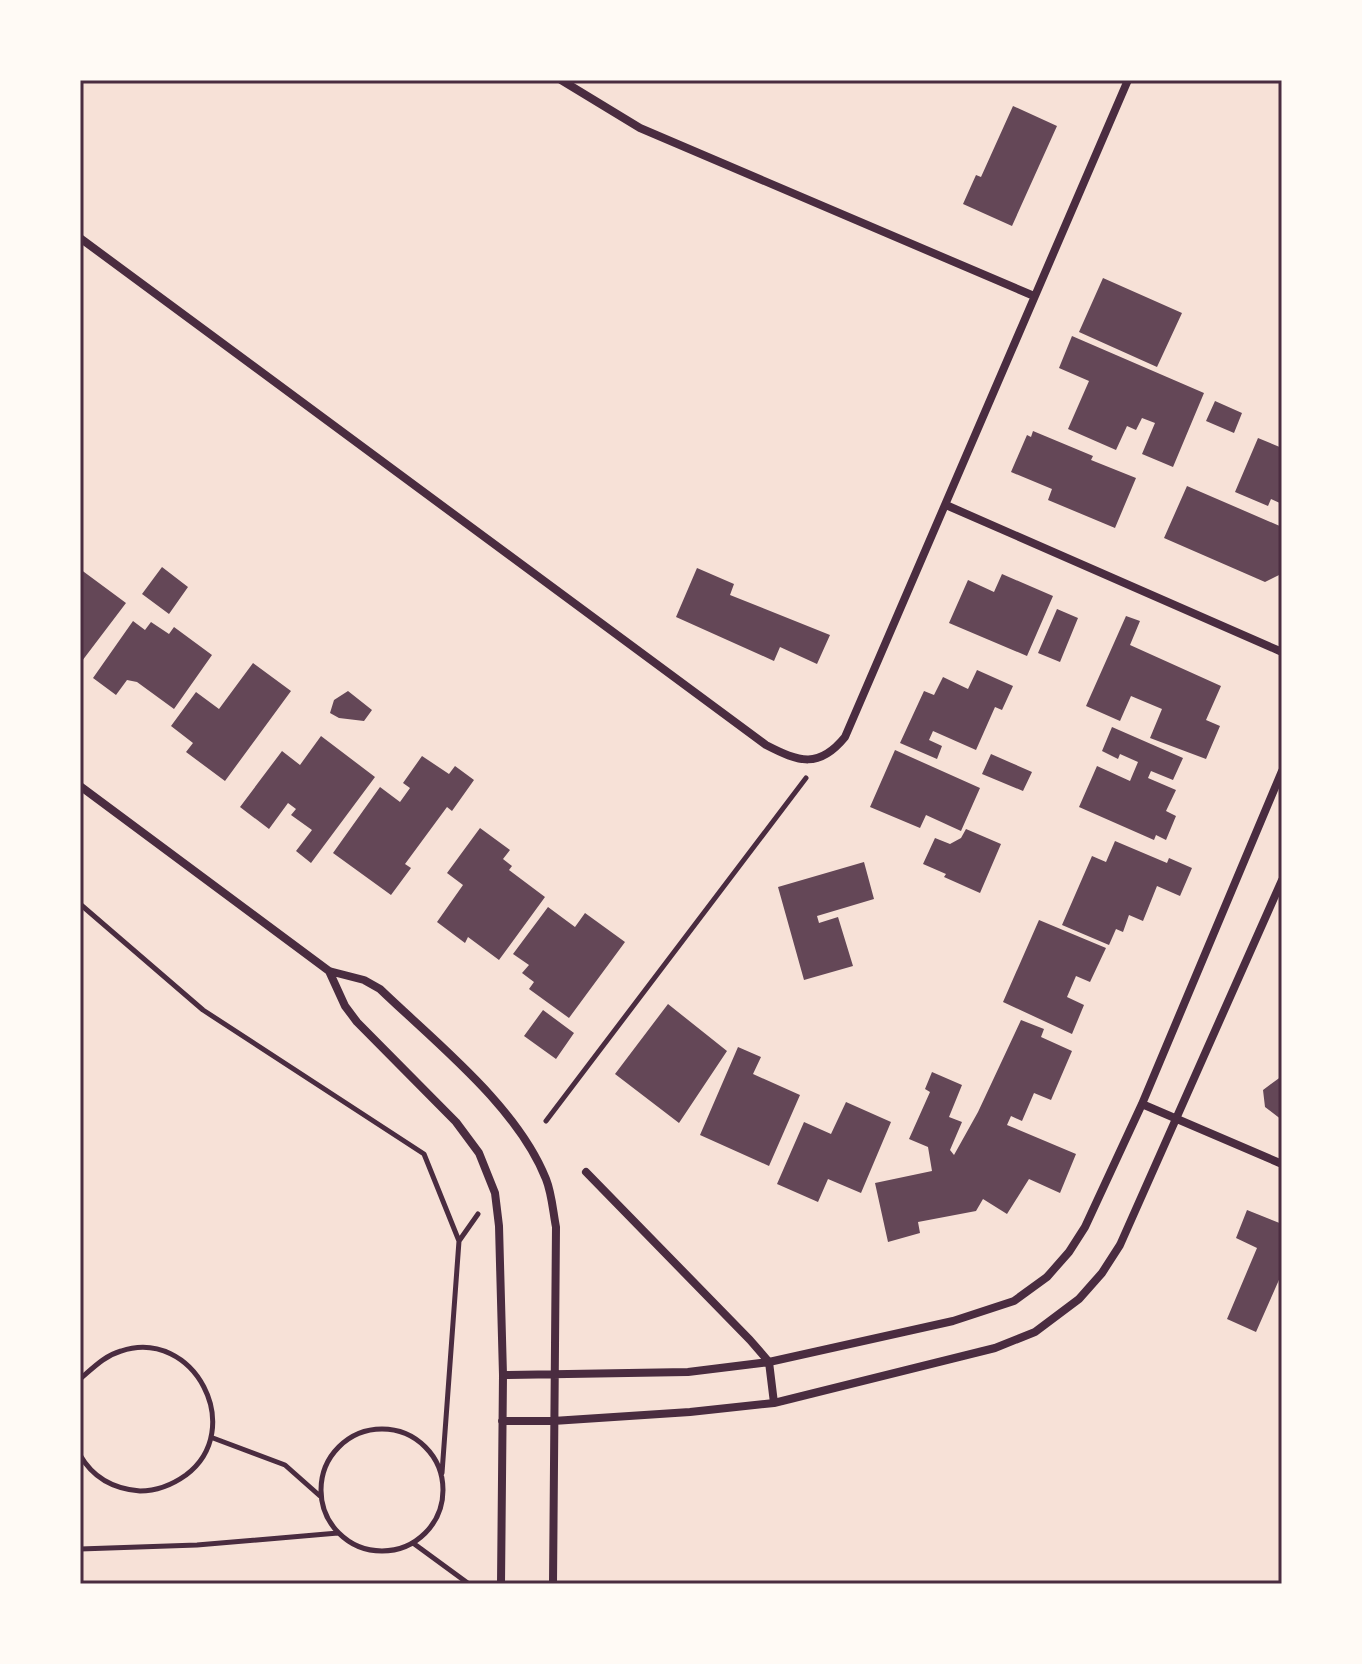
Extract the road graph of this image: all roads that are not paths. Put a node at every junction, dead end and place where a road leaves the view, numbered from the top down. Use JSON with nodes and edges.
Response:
{"nodes":[{"id":1,"x":561,"y":80,"type":"edge"},
{"id":2,"x":1128,"y":80,"type":"edge"},
{"id":3,"x":80,"y":238,"type":"edge"},
{"id":4,"x":1034,"y":296,"type":"junction"},
{"id":5,"x":946,"y":505,"type":"junction"},
{"id":6,"x":1282,"y":652,"type":"edge"},
{"id":7,"x":1282,"y":771,"type":"edge"},
{"id":8,"x":80,"y":786,"type":"edge"},
{"id":9,"x":1282,"y":880,"type":"edge"},
{"id":10,"x":329,"y":971,"type":"junction"},
{"id":11,"x":1142,"y":1104,"type":"junction"},
{"id":12,"x":1177,"y":1119,"type":"junction"},
{"id":13,"x":1282,"y":1164,"type":"edge"},
{"id":14,"x":586,"y":1172,"type":"dead end"},
{"id":15,"x":769,"y":1362,"type":"junction"},
{"id":16,"x":503,"y":1375,"type":"junction"},
{"id":17,"x":554,"y":1375,"type":"junction"},
{"id":18,"x":774,"y":1403,"type":"junction"},
{"id":19,"x":502,"y":1421,"type":"junction"},
{"id":20,"x":553,"y":1421,"type":"junction"},
{"id":21,"x":501,"y":1584,"type":"edge"},
{"id":22,"x":553,"y":1584,"type":"edge"}],
"edges":[{"from":1,"to":4,"type":"street"},
{"from":2,"to":4,"type":"street"},
{"from":3,"to":5,"type":"street"},
{"from":4,"to":5,"type":"street"},
{"from":5,"to":6,"type":"street"},
{"from":7,"to":11,"type":"street"},
{"from":8,"to":10,"type":"street"},
{"from":9,"to":12,"type":"street"},
{"from":10,"to":16,"type":"street"},
{"from":10,"to":17,"type":"street"},
{"from":11,"to":12,"type":"street"},
{"from":11,"to":15,"type":"street"},
{"from":12,"to":13,"type":"street"},
{"from":12,"to":18,"type":"street"},
{"from":14,"to":15,"type":"street"},
{"from":15,"to":17,"type":"street"},
{"from":15,"to":18,"type":"street"},
{"from":16,"to":17,"type":"street"},
{"from":16,"to":19,"type":"street"},
{"from":17,"to":20,"type":"street"},
{"from":18,"to":20,"type":"street"},
{"from":19,"to":20,"type":"street"},
{"from":19,"to":21,"type":"street"},
{"from":20,"to":22,"type":"street"}]}
